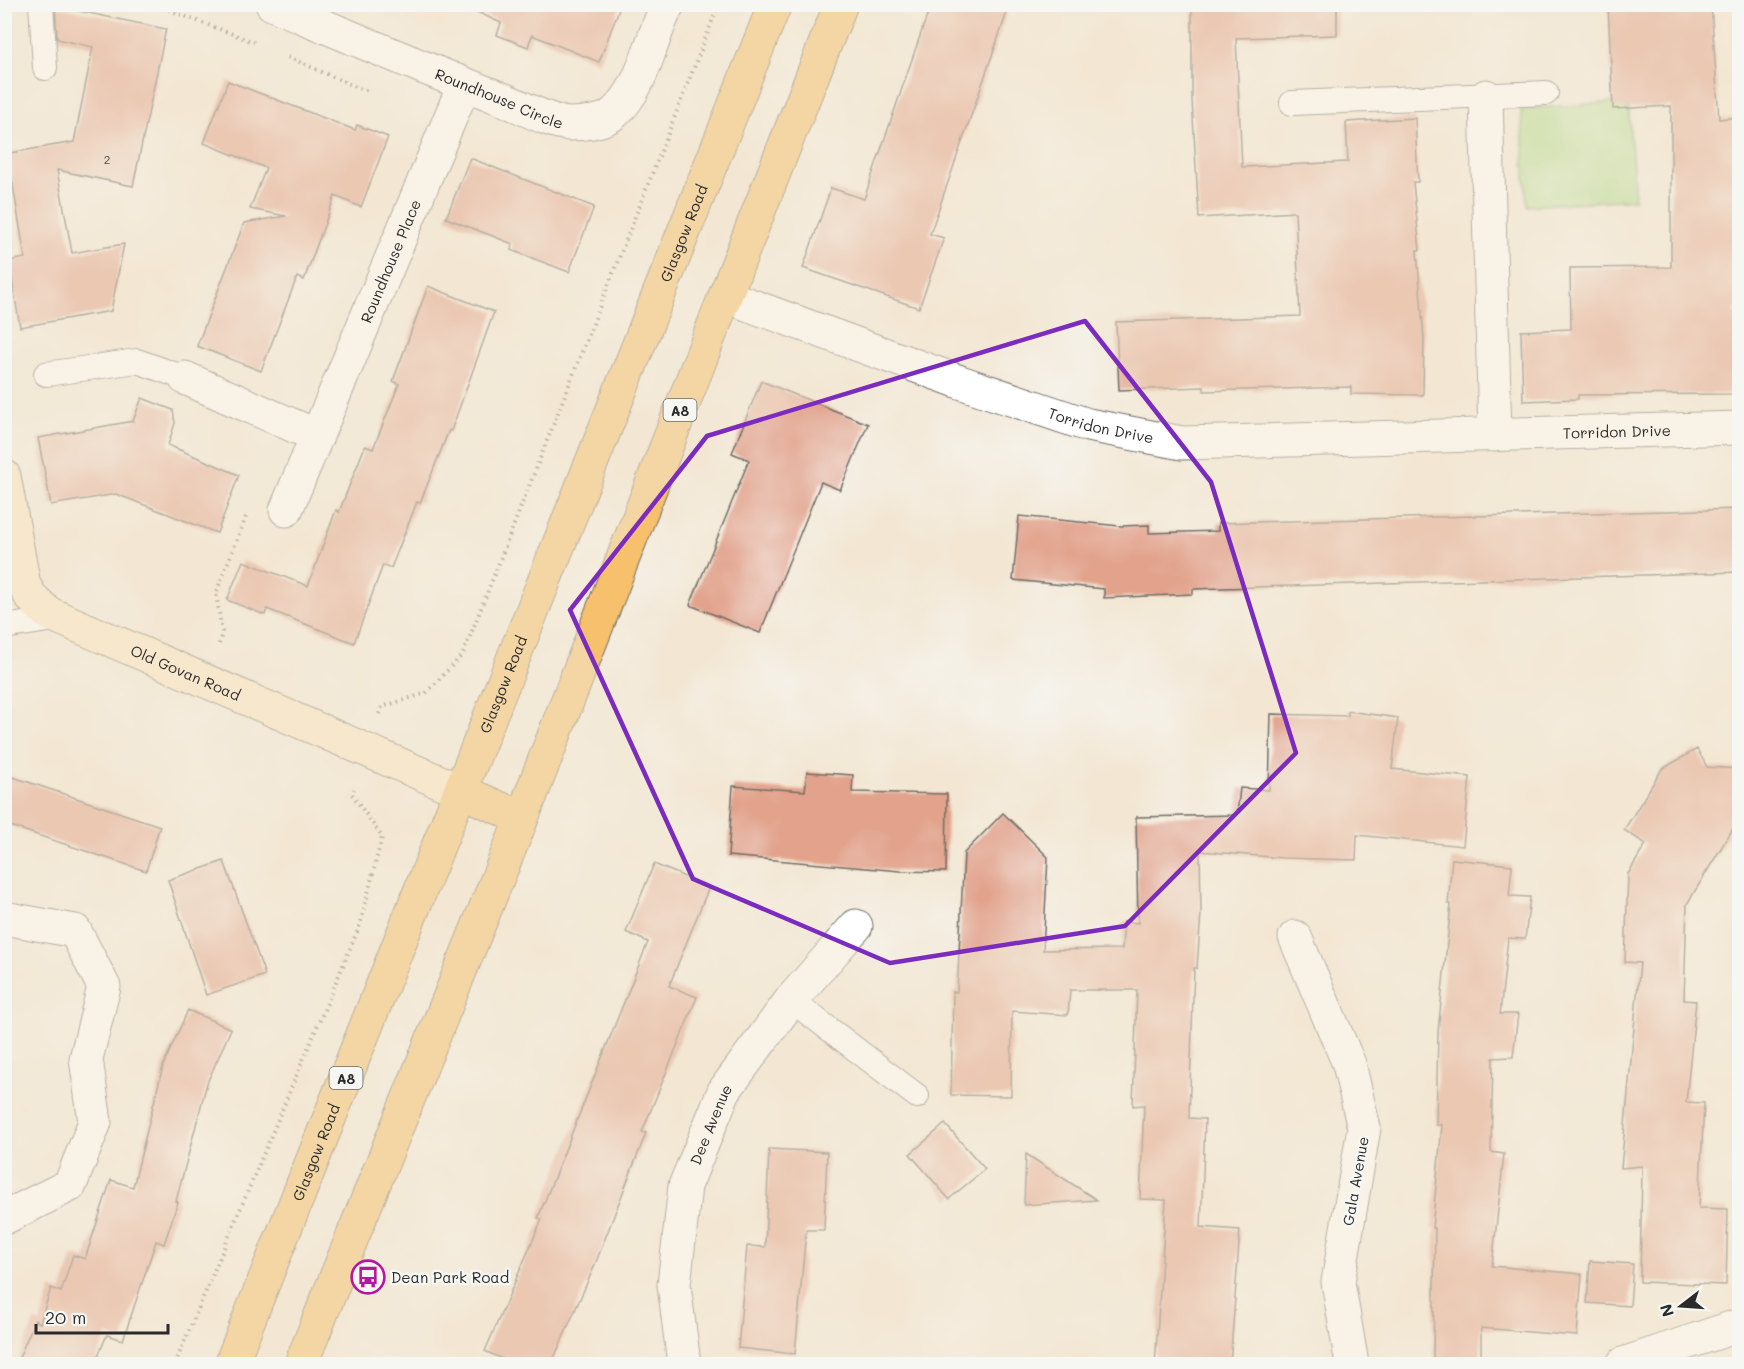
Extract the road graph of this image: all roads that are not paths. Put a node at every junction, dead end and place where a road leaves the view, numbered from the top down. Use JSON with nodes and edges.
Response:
{"nodes":[{"id":1,"x":41,"y":4,"type":"edge"},
{"id":2,"x":272,"y":4,"type":"edge"},
{"id":3,"x":668,"y":4,"type":"edge"},
{"id":4,"x":775,"y":4,"type":"edge"},
{"id":5,"x":841,"y":4,"type":"edge"},
{"id":6,"x":45,"y":68,"type":"dead end"},
{"id":7,"x":464,"y":85,"type":"junction"},
{"id":8,"x":1545,"y":93,"type":"dead end"},
{"id":9,"x":1486,"y":96,"type":"junction"},
{"id":10,"x":1292,"y":103,"type":"dead end"},
{"id":11,"x":724,"y":296,"type":"junction"},
{"id":12,"x":46,"y":374,"type":"dead end"},
{"id":13,"x":185,"y":378,"type":"joint"},
{"id":14,"x":1740,"y":428,"type":"edge"},
{"id":15,"x":1495,"y":435,"type":"junction"},
{"id":16,"x":317,"y":436,"type":"junction"},
{"id":17,"x":4,"y":476,"type":"edge"},
{"id":18,"x":286,"y":510,"type":"road end"},
{"id":19,"x":61,"y":618,"type":"junction"},
{"id":20,"x":4,"y":627,"type":"edge"},
{"id":21,"x":461,"y":790,"type":"junction"},
{"id":22,"x":522,"y":818,"type":"junction"},
{"id":23,"x":4,"y":918,"type":"edge"},
{"id":24,"x":856,"y":926,"type":"dead end"},
{"id":25,"x":1295,"y":937,"type":"dead end"},
{"id":26,"x":791,"y":1000,"type":"junction"},
{"id":27,"x":917,"y":1096,"type":"dead end"},
{"id":28,"x":4,"y":1218,"type":"edge"},
{"id":29,"x":1740,"y":1325,"type":"edge"},
{"id":30,"x":231,"y":1365,"type":"edge"},
{"id":31,"x":301,"y":1365,"type":"edge"},
{"id":32,"x":684,"y":1365,"type":"edge"},
{"id":33,"x":1352,"y":1365,"type":"edge"},
{"id":34,"x":1623,"y":1365,"type":"edge"}],
"edges":[{"from":1,"to":6,"type":"lane"},
{"from":2,"to":7,"type":"street","name":"Roundhouse Circle"},
{"from":3,"to":7,"type":"street","name":"Roundhouse Circle"},
{"from":4,"to":21,"type":"main road","name":"Glasgow Road","number":"A8"},
{"from":5,"to":11,"type":"main road","number":"A8"},
{"from":7,"to":16,"type":"street","name":"Roundhouse Place"},
{"from":8,"to":9,"type":"lane"},
{"from":9,"to":10,"type":"lane"},
{"from":9,"to":15,"type":"street"},
{"from":11,"to":15,"type":"street","name":"Torridon Drive"},
{"from":11,"to":22,"type":"main road","number":"A8"},
{"from":12,"to":13,"type":"lane"},
{"from":13,"to":16,"type":"street"},
{"from":14,"to":15,"type":"street","name":"Torridon Drive"},
{"from":16,"to":18,"type":"street","name":"Roundhouse Place"},
{"from":17,"to":19,"type":"street","name":"Old Govan Road"},
{"from":19,"to":20,"type":"lane"},
{"from":19,"to":21,"type":"street","name":"Old Govan Road"},
{"from":21,"to":22,"type":"main road"},
{"from":21,"to":30,"type":"main road","name":"Glasgow Road","number":"A8"},
{"from":22,"to":31,"type":"main road","number":"A8"},
{"from":23,"to":28,"type":"street"},
{"from":24,"to":26,"type":"street","name":"Dee Avenue"},
{"from":25,"to":33,"type":"street","name":"Gala Avenue"},
{"from":26,"to":27,"type":"lane"},
{"from":26,"to":32,"type":"street","name":"Dee Avenue"},
{"from":29,"to":34,"type":"street"}]}
